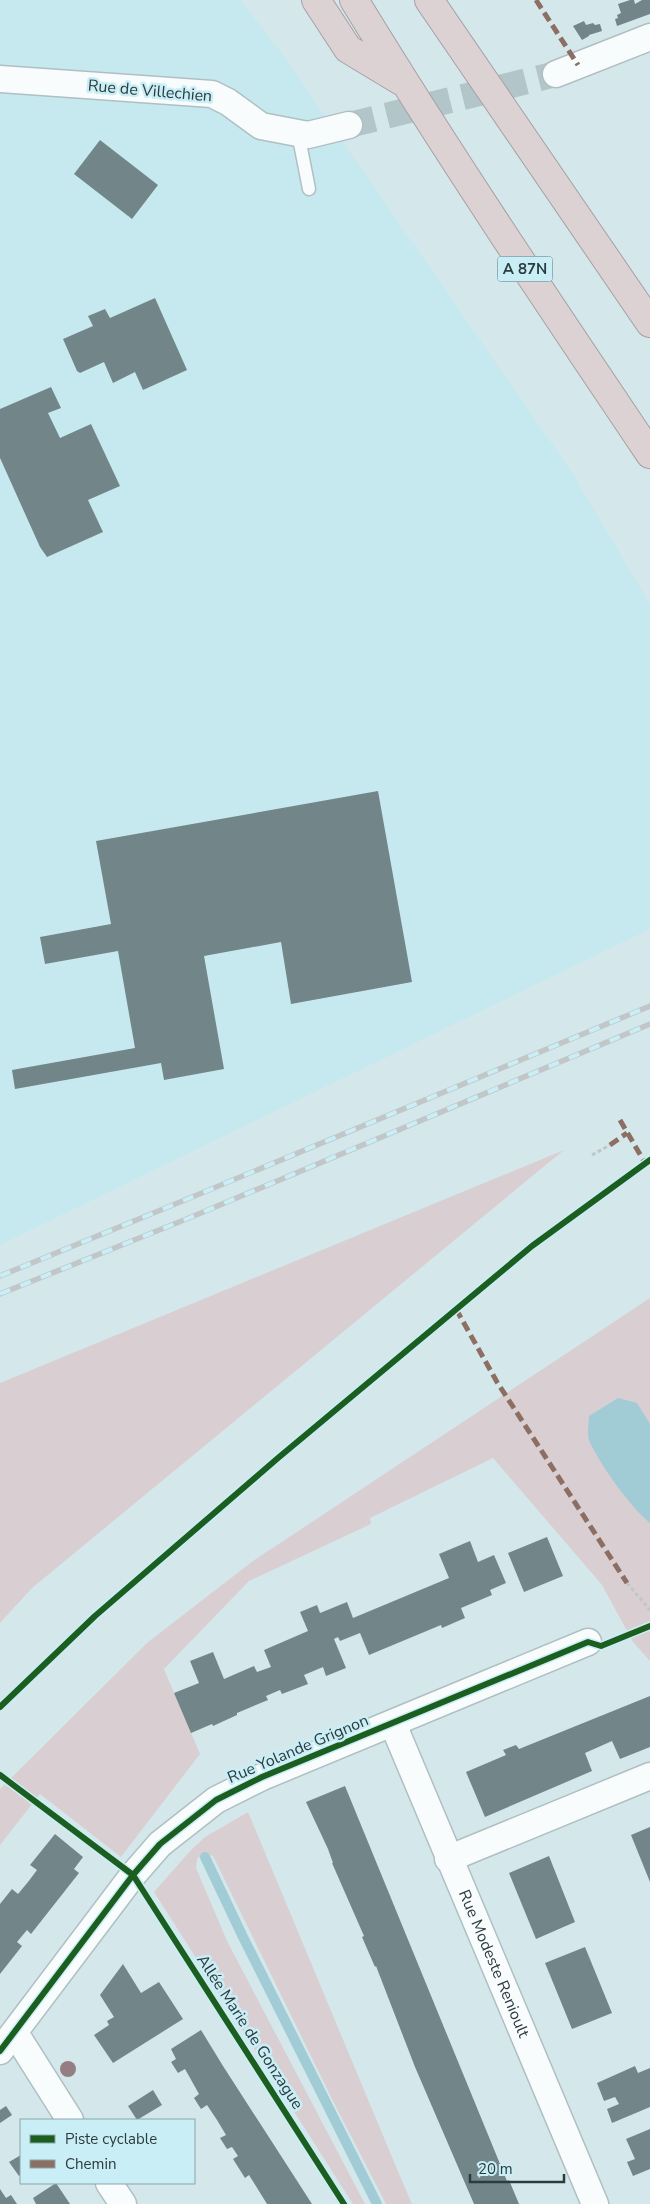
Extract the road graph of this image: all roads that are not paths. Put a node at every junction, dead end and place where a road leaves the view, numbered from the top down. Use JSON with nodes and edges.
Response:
{"nodes":[{"id":1,"x":316,"y":0,"type":"edge"},
{"id":2,"x":354,"y":0,"type":"edge"},
{"id":3,"x":429,"y":0,"type":"edge"},
{"id":4,"x":650,"y":37,"type":"edge"},
{"id":5,"x":556,"y":74,"type":"tunnel mouth"},
{"id":6,"x":0,"y":79,"type":"edge"},
{"id":7,"x":404,"y":83,"type":"junction"},
{"id":8,"x":349,"y":125,"type":"tunnel mouth"},
{"id":9,"x":298,"y":133,"type":"junction"},
{"id":10,"x":309,"y":189,"type":"dead end"},
{"id":11,"x":650,"y":323,"type":"edge"},
{"id":12,"x":650,"y":454,"type":"edge"},
{"id":13,"x":588,"y":1642,"type":"dead end"},
{"id":14,"x":393,"y":1724,"type":"junction"},
{"id":15,"x":650,"y":1776,"type":"edge"},
{"id":16,"x":448,"y":1859,"type":"junction"},
{"id":17,"x":7,"y":2042,"type":"edge"},
{"id":18,"x":69,"y":2119,"type":"edge"},
{"id":19,"x":110,"y":2184,"type":"edge"},
{"id":20,"x":123,"y":2204,"type":"edge"},
{"id":21,"x":595,"y":2204,"type":"edge"}],
"edges":[{"from":1,"to":7,"type":"highway"},
{"from":2,"to":7,"type":"highway","number":"A 87N"},
{"from":3,"to":11,"type":"highway"},
{"from":4,"to":5,"type":"street"},
{"from":6,"to":9,"type":"street","name":"Rue de Villechien"},
{"from":7,"to":12,"type":"highway","number":"A 87N"},
{"from":8,"to":9,"type":"street","name":"Rue de Villechien"},
{"from":9,"to":10,"type":"lane"},
{"from":13,"to":14,"type":"street","name":"Rue Yolande Grignon"},
{"from":14,"to":16,"type":"street","name":"Rue Modeste Renioult"},
{"from":14,"to":17,"type":"street","name":"Rue Yolande Grignon"},
{"from":15,"to":16,"type":"street"},
{"from":16,"to":21,"type":"street","name":"Rue Modeste Renioult"},
{"from":17,"to":18,"type":"street"},
{"from":19,"to":20,"type":"street"}]}
